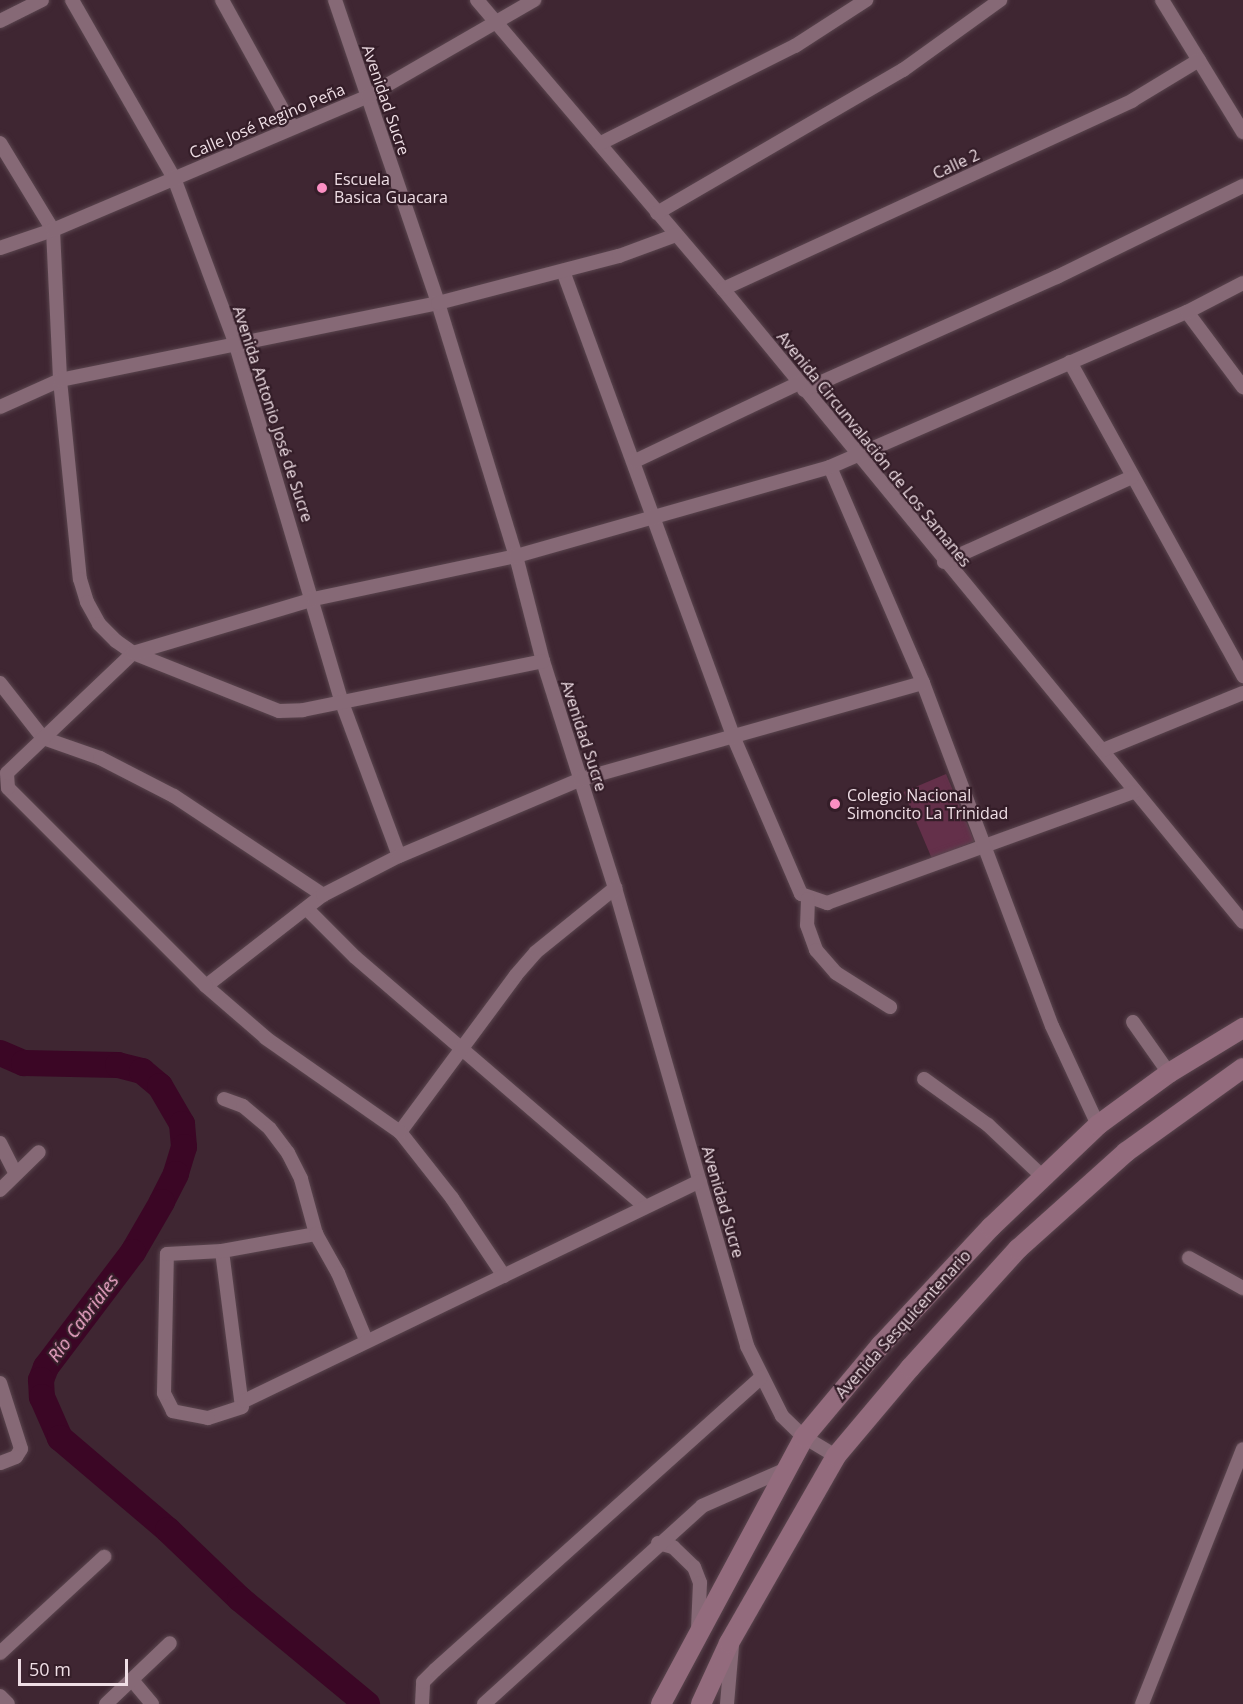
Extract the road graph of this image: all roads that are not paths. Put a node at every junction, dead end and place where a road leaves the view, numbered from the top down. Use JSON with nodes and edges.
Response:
{"nodes":[{"id":1,"x":42,"y":0,"type":"edge"},
{"id":2,"x":72,"y":0,"type":"edge"},
{"id":3,"x":222,"y":0,"type":"edge"},
{"id":4,"x":335,"y":0,"type":"edge"},
{"id":5,"x":477,"y":0,"type":"edge"},
{"id":6,"x":534,"y":0,"type":"edge"},
{"id":7,"x":866,"y":0,"type":"edge"},
{"id":8,"x":1000,"y":0,"type":"edge"},
{"id":9,"x":1162,"y":0,"type":"edge"},
{"id":10,"x":0,"y":21,"type":"edge"},
{"id":11,"x":494,"y":21,"type":"junction"},
{"id":12,"x":1199,"y":60,"type":"junction"},
{"id":13,"x":368,"y":96,"type":"junction"},
{"id":14,"x":292,"y":127,"type":"junction"},
{"id":15,"x":1243,"y":132,"type":"edge"},
{"id":16,"x":0,"y":143,"type":"edge"},
{"id":17,"x":601,"y":143,"type":"junction"},
{"id":18,"x":174,"y":178,"type":"junction"},
{"id":19,"x":1243,"y":186,"type":"edge"},
{"id":20,"x":657,"y":213,"type":"junction"},
{"id":21,"x":53,"y":230,"type":"junction"},
{"id":22,"x":676,"y":235,"type":"junction"},
{"id":23,"x":0,"y":248,"type":"edge"},
{"id":24,"x":563,"y":271,"type":"junction"},
{"id":25,"x":1243,"y":283,"type":"edge"},
{"id":26,"x":723,"y":289,"type":"junction"},
{"id":27,"x":438,"y":303,"type":"junction"},
{"id":28,"x":1187,"y":312,"type":"junction"},
{"id":29,"x":235,"y":342,"type":"junction"},
{"id":30,"x":1070,"y":362,"type":"junction"},
{"id":31,"x":60,"y":380,"type":"junction"},
{"id":32,"x":801,"y":387,"type":"junction"},
{"id":33,"x":1243,"y":387,"type":"edge"},
{"id":34,"x":0,"y":407,"type":"edge"},
{"id":35,"x":858,"y":454,"type":"junction"},
{"id":36,"x":635,"y":461,"type":"junction"},
{"id":37,"x":830,"y":467,"type":"junction"},
{"id":38,"x":1132,"y":477,"type":"junction"},
{"id":39,"x":655,"y":519,"type":"junction"},
{"id":40,"x":516,"y":556,"type":"junction"},
{"id":41,"x":944,"y":562,"type":"junction"},
{"id":42,"x":314,"y":599,"type":"junction"},
{"id":43,"x":134,"y":653,"type":"junction"},
{"id":44,"x":543,"y":661,"type":"junction"},
{"id":45,"x":1243,"y":676,"type":"edge"},
{"id":46,"x":0,"y":682,"type":"edge"},
{"id":47,"x":923,"y":682,"type":"junction"},
{"id":48,"x":1243,"y":693,"type":"edge"},
{"id":49,"x":341,"y":700,"type":"junction"},
{"id":50,"x":734,"y":736,"type":"junction"},
{"id":51,"x":43,"y":738,"type":"junction"},
{"id":52,"x":1103,"y":750,"type":"junction"},
{"id":53,"x":581,"y":779,"type":"junction"},
{"id":54,"x":1134,"y":792,"type":"junction"},
{"id":55,"x":984,"y":847,"type":"junction"},
{"id":56,"x":399,"y":856,"type":"junction"},
{"id":57,"x":615,"y":888,"type":"junction"},
{"id":58,"x":323,"y":895,"type":"junction"},
{"id":59,"x":808,"y":900,"type":"junction"},
{"id":60,"x":1237,"y":902,"type":"edge"},
{"id":61,"x":307,"y":909,"type":"junction"},
{"id":62,"x":1243,"y":922,"type":"edge"},
{"id":63,"x":206,"y":986,"type":"junction"},
{"id":64,"x":890,"y":1007,"type":"dead end"},
{"id":65,"x":1133,"y":1022,"type":"dead end"},
{"id":66,"x":1243,"y":1028,"type":"edge"},
{"id":67,"x":463,"y":1051,"type":"junction"},
{"id":68,"x":1243,"y":1068,"type":"edge"},
{"id":69,"x":1170,"y":1073,"type":"junction"},
{"id":70,"x":924,"y":1079,"type":"dead end"},
{"id":71,"x":224,"y":1099,"type":"dead end"},
{"id":72,"x":1098,"y":1125,"type":"junction"},
{"id":73,"x":400,"y":1132,"type":"junction"},
{"id":74,"x":0,"y":1143,"type":"edge"},
{"id":75,"x":39,"y":1152,"type":"dead end"},
{"id":76,"x":15,"y":1172,"type":"junction"},
{"id":77,"x":1044,"y":1178,"type":"junction"},
{"id":78,"x":700,"y":1181,"type":"junction"},
{"id":79,"x":0,"y":1190,"type":"edge"},
{"id":80,"x":645,"y":1206,"type":"junction"},
{"id":81,"x":316,"y":1234,"type":"junction"},
{"id":82,"x":222,"y":1251,"type":"junction"},
{"id":83,"x":1189,"y":1258,"type":"dead end"},
{"id":84,"x":504,"y":1276,"type":"junction"},
{"id":85,"x":1243,"y":1288,"type":"edge"},
{"id":86,"x":366,"y":1340,"type":"junction"},
{"id":87,"x":761,"y":1377,"type":"junction"},
{"id":88,"x":0,"y":1383,"type":"edge"},
{"id":89,"x":244,"y":1401,"type":"junction"},
{"id":90,"x":804,"y":1437,"type":"junction"},
{"id":91,"x":1243,"y":1449,"type":"edge"},
{"id":92,"x":836,"y":1456,"type":"junction"},
{"id":93,"x":0,"y":1463,"type":"edge"},
{"id":94,"x":784,"y":1470,"type":"junction"},
{"id":95,"x":658,"y":1543,"type":"junction"},
{"id":96,"x":104,"y":1557,"type":"dead end"},
{"id":97,"x":698,"y":1629,"type":"junction"},
{"id":98,"x":734,"y":1635,"type":"junction"},
{"id":99,"x":170,"y":1642,"type":"dead end"},
{"id":100,"x":0,"y":1653,"type":"edge"},
{"id":101,"x":132,"y":1680,"type":"junction"},
{"id":102,"x":0,"y":1696,"type":"edge"},
{"id":103,"x":8,"y":1704,"type":"edge"},
{"id":104,"x":106,"y":1704,"type":"edge"},
{"id":105,"x":152,"y":1704,"type":"edge"},
{"id":106,"x":422,"y":1704,"type":"edge"},
{"id":107,"x":484,"y":1704,"type":"edge"},
{"id":108,"x":661,"y":1704,"type":"edge"},
{"id":109,"x":701,"y":1704,"type":"edge"},
{"id":110,"x":727,"y":1704,"type":"edge"},
{"id":111,"x":1142,"y":1704,"type":"edge"}],
"edges":[{"from":1,"to":10,"type":"street"},
{"from":2,"to":18,"type":"street","name":"Avenida Antonio José de Sucre"},
{"from":3,"to":14,"type":"street"},
{"from":4,"to":13,"type":"street","name":"Avenidad Sucre"},
{"from":5,"to":11,"type":"street","name":"Avenida Circunvalación de Los Samanes"},
{"from":6,"to":11,"type":"street","name":"Calle José Regino Peña"},
{"from":7,"to":17,"type":"street"},
{"from":8,"to":20,"type":"street"},
{"from":9,"to":12,"type":"street"},
{"from":11,"to":13,"type":"street","name":"Calle José Regino Peña"},
{"from":11,"to":17,"type":"street","name":"Avenida Circunvalación de Los Samanes"},
{"from":12,"to":15,"type":"street"},
{"from":12,"to":26,"type":"street","name":"Calle 2"},
{"from":13,"to":14,"type":"street","name":"Calle José Regino Peña"},
{"from":13,"to":27,"type":"street","name":"Avenidad Sucre"},
{"from":14,"to":18,"type":"street","name":"Calle José Regino Peña"},
{"from":16,"to":21,"type":"street"},
{"from":17,"to":20,"type":"street","name":"Avenida Circunvalación de Los Samanes"},
{"from":18,"to":21,"type":"street","name":"Calle José Regino Peña"},
{"from":18,"to":29,"type":"street","name":"Avenida Antonio José de Sucre"},
{"from":19,"to":32,"type":"street"},
{"from":20,"to":22,"type":"street","name":"Avenida Circunvalación de Los Samanes"},
{"from":21,"to":23,"type":"street","name":"Calle José Regino Peña"},
{"from":21,"to":31,"type":"street"},
{"from":22,"to":24,"type":"street"},
{"from":22,"to":26,"type":"street","name":"Avenida Circunvalación de Los Samanes"},
{"from":24,"to":27,"type":"street"},
{"from":24,"to":36,"type":"street"},
{"from":25,"to":28,"type":"street"},
{"from":26,"to":32,"type":"street","name":"Avenida Circunvalación de Los Samanes"},
{"from":27,"to":29,"type":"street"},
{"from":27,"to":40,"type":"street","name":"Avenidad Sucre"},
{"from":28,"to":30,"type":"street"},
{"from":28,"to":33,"type":"street"},
{"from":29,"to":31,"type":"street"},
{"from":29,"to":42,"type":"street","name":"Avenida Antonio José de Sucre"},
{"from":30,"to":35,"type":"street"},
{"from":30,"to":38,"type":"street"},
{"from":31,"to":34,"type":"street"},
{"from":31,"to":43,"type":"street"},
{"from":32,"to":35,"type":"street","name":"Avenida Circunvalación de Los Samanes"},
{"from":32,"to":36,"type":"street"},
{"from":35,"to":37,"type":"street"},
{"from":35,"to":41,"type":"street","name":"Avenida Circunvalación de Los Samanes"},
{"from":36,"to":39,"type":"street"},
{"from":37,"to":39,"type":"street"},
{"from":37,"to":47,"type":"street"},
{"from":38,"to":41,"type":"street"},
{"from":38,"to":45,"type":"street"},
{"from":39,"to":40,"type":"street"},
{"from":39,"to":50,"type":"street"},
{"from":40,"to":42,"type":"street"},
{"from":40,"to":44,"type":"street","name":"Avenidad Sucre"},
{"from":41,"to":52,"type":"street","name":"Avenida Circunvalación de Los Samanes"},
{"from":42,"to":43,"type":"street"},
{"from":42,"to":49,"type":"street","name":"Avenida Antonio José de Sucre"},
{"from":43,"to":49,"type":"street"},
{"from":43,"to":51,"type":"street"},
{"from":44,"to":49,"type":"street"},
{"from":44,"to":53,"type":"street","name":"Avenidad Sucre"},
{"from":46,"to":51,"type":"street"},
{"from":47,"to":50,"type":"street"},
{"from":47,"to":55,"type":"street"},
{"from":48,"to":52,"type":"street"},
{"from":49,"to":56,"type":"street","name":"Avenida Antonio José de Sucre"},
{"from":50,"to":53,"type":"street"},
{"from":50,"to":59,"type":"street"},
{"from":51,"to":58,"type":"street"},
{"from":51,"to":63,"type":"street"},
{"from":52,"to":54,"type":"street","name":"Avenida Circunvalación de Los Samanes"},
{"from":53,"to":56,"type":"street"},
{"from":53,"to":57,"type":"street","name":"Avenidad Sucre"},
{"from":54,"to":55,"type":"street"},
{"from":54,"to":60,"type":"street","name":"Avenida Circunvalación de Los Samanes"},
{"from":55,"to":59,"type":"street"},
{"from":55,"to":72,"type":"street"},
{"from":56,"to":58,"type":"street"},
{"from":57,"to":67,"type":"street"},
{"from":57,"to":78,"type":"street","name":"Avenidad Sucre"},
{"from":58,"to":61,"type":"street"},
{"from":59,"to":64,"type":"street"},
{"from":60,"to":62,"type":"street","name":"Avenida Circunvalación de Los Samanes"},
{"from":61,"to":63,"type":"street"},
{"from":61,"to":67,"type":"street"},
{"from":63,"to":73,"type":"street"},
{"from":65,"to":69,"type":"street"},
{"from":66,"to":69,"type":"main road","name":"Avenida Sesquicentenario"},
{"from":67,"to":73,"type":"street"},
{"from":67,"to":80,"type":"street"},
{"from":68,"to":92,"type":"main road"},
{"from":69,"to":72,"type":"main road","name":"Avenida Sesquicentenario"},
{"from":70,"to":77,"type":"street"},
{"from":71,"to":81,"type":"street"},
{"from":72,"to":77,"type":"main road","name":"Avenida Sesquicentenario"},
{"from":73,"to":84,"type":"street"},
{"from":74,"to":76,"type":"street"},
{"from":75,"to":76,"type":"street"},
{"from":76,"to":79,"type":"street"},
{"from":77,"to":90,"type":"main road","name":"Avenida Sesquicentenario"},
{"from":78,"to":80,"type":"street"},
{"from":78,"to":87,"type":"street","name":"Avenidad Sucre"},
{"from":80,"to":84,"type":"street"},
{"from":81,"to":82,"type":"street"},
{"from":81,"to":86,"type":"street"},
{"from":82,"to":89,"type":"street"},
{"from":82,"to":89,"type":"street"},
{"from":83,"to":85,"type":"street"},
{"from":84,"to":86,"type":"street"},
{"from":86,"to":89,"type":"street"},
{"from":87,"to":90,"type":"street","name":"Avenidad Sucre"},
{"from":87,"to":106,"type":"street"},
{"from":88,"to":93,"type":"street"},
{"from":90,"to":92,"type":"street","name":"Avenidad Sucre"},
{"from":90,"to":94,"type":"main road","name":"Avenida Sesquicentenario"},
{"from":91,"to":111,"type":"street"},
{"from":92,"to":98,"type":"main road"},
{"from":94,"to":95,"type":"street"},
{"from":94,"to":97,"type":"main road","name":"Avenida Sesquicentenario"},
{"from":95,"to":97,"type":"street"},
{"from":95,"to":107,"type":"street"},
{"from":96,"to":100,"type":"street"},
{"from":97,"to":108,"type":"main road","name":"Avenida Sesquicentenario"},
{"from":98,"to":109,"type":"main road"},
{"from":98,"to":110,"type":"street"},
{"from":99,"to":101,"type":"street"},
{"from":101,"to":104,"type":"street"},
{"from":101,"to":105,"type":"street"},
{"from":102,"to":103,"type":"street"}]}
